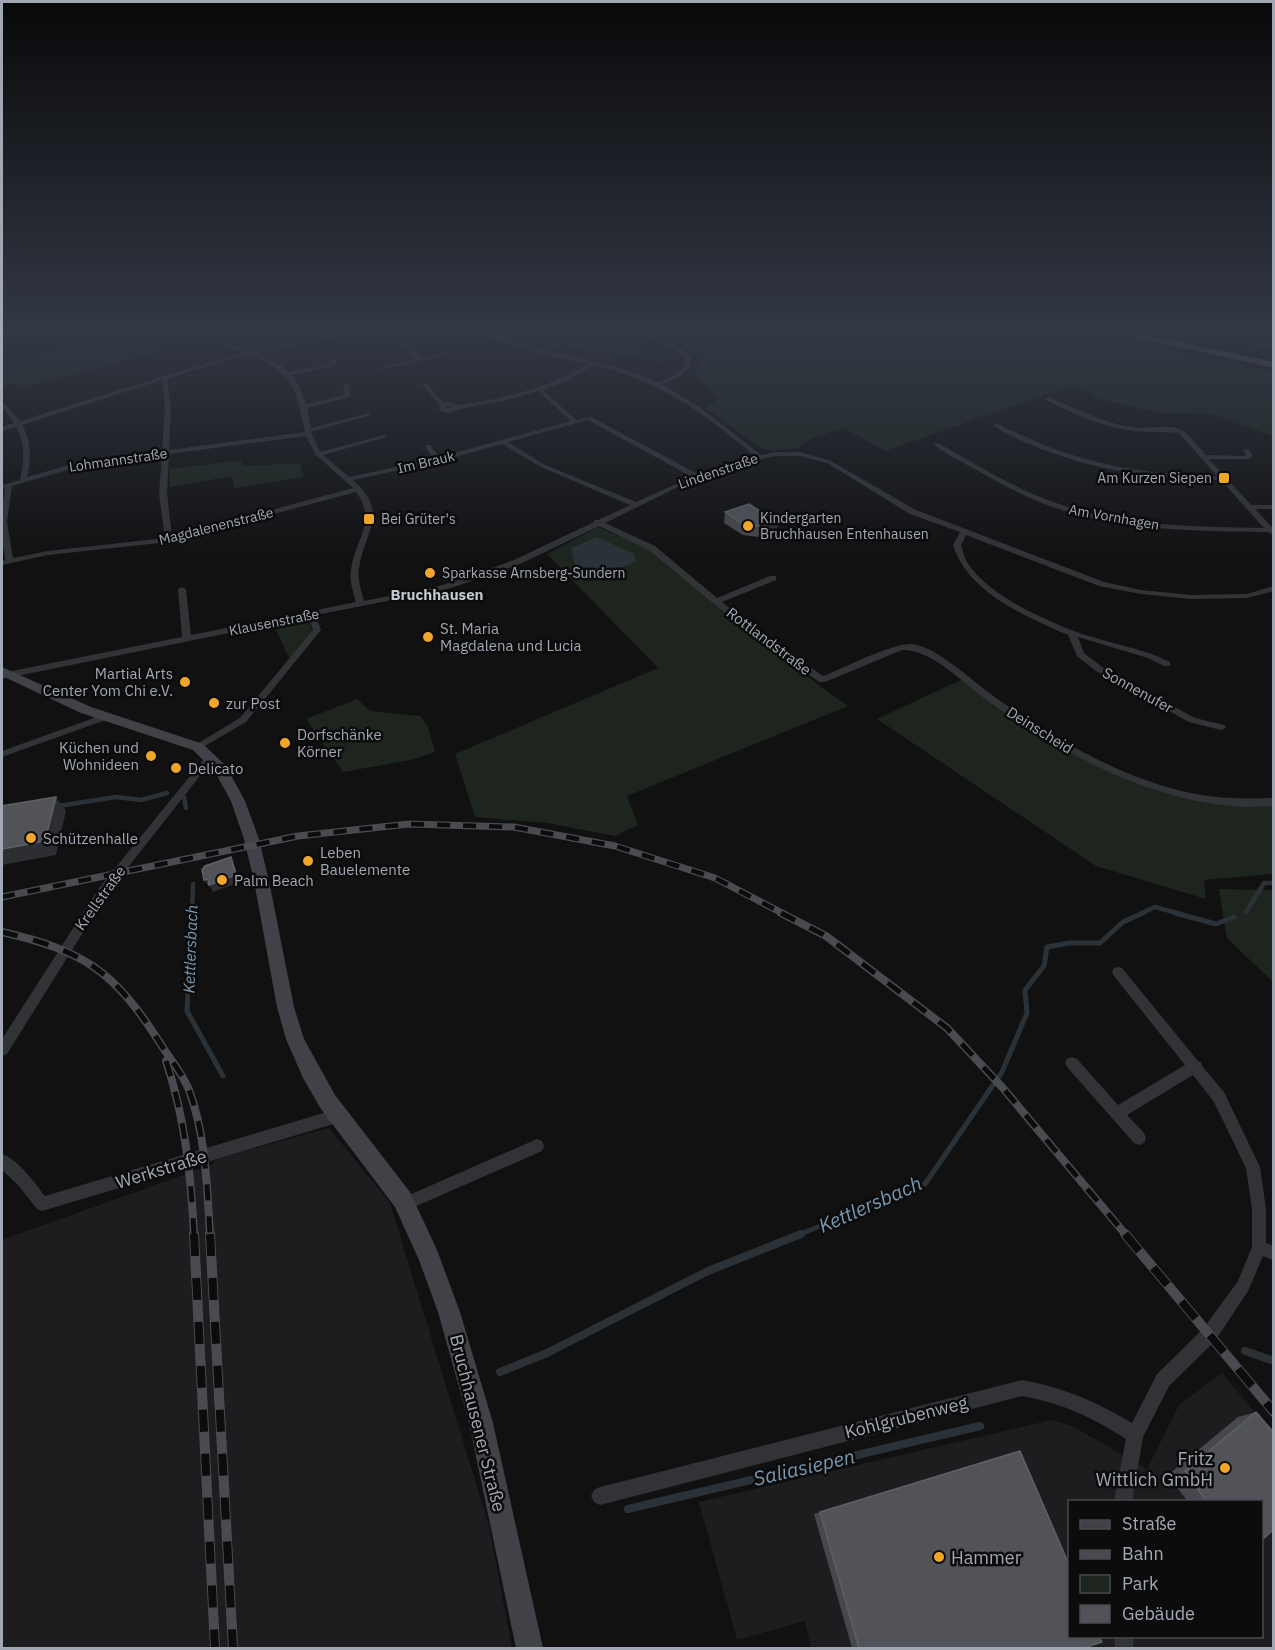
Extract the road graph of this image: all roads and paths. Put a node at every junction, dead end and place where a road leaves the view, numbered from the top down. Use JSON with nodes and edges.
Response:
{"nodes":[{"id":1,"x":2,"y":404,"type":"edge"},
{"id":2,"x":80,"y":404,"type":"edge"},
{"id":3,"x":167,"y":404,"type":"edge"},
{"id":4,"x":302,"y":404,"type":"edge"},
{"id":5,"x":315,"y":404,"type":"edge"},
{"id":6,"x":442,"y":404,"type":"edge"},
{"id":7,"x":472,"y":404,"type":"edge"},
{"id":8,"x":555,"y":404,"type":"edge"},
{"id":9,"x":694,"y":404,"type":"edge"},
{"id":10,"x":1058,"y":404,"type":"edge"},
{"id":11,"x":303,"y":407,"type":"junction"},
{"id":12,"x":368,"y":415,"type":"dead end"},
{"id":13,"x":574,"y":421,"type":"junction"},
{"id":14,"x":20,"y":424,"type":"junction"},
{"id":15,"x":996,"y":425,"type":"dead end"},
{"id":16,"x":2,"y":429,"type":"edge"},
{"id":17,"x":308,"y":432,"type":"junction"},
{"id":18,"x":384,"y":437,"type":"dead end"},
{"id":19,"x":503,"y":442,"type":"junction"},
{"id":20,"x":936,"y":444,"type":"dead end"},
{"id":21,"x":428,"y":447,"type":"dead end"},
{"id":22,"x":1246,"y":450,"type":"dead end"},
{"id":23,"x":164,"y":453,"type":"junction"},
{"id":24,"x":319,"y":454,"type":"junction"},
{"id":25,"x":1203,"y":455,"type":"junction"},
{"id":26,"x":759,"y":456,"type":"junction"},
{"id":27,"x":437,"y":460,"type":"junction"},
{"id":28,"x":698,"y":477,"type":"junction"},
{"id":29,"x":1224,"y":478,"type":"junction"},
{"id":30,"x":347,"y":479,"type":"junction"},
{"id":31,"x":23,"y":480,"type":"junction"},
{"id":32,"x":5,"y":486,"type":"edge"},
{"id":33,"x":358,"y":489,"type":"junction"},
{"id":34,"x":634,"y":504,"type":"junction"},
{"id":35,"x":1251,"y":507,"type":"junction"},
{"id":36,"x":1274,"y":507,"type":"edge"},
{"id":37,"x":597,"y":522,"type":"junction"},
{"id":38,"x":1272,"y":532,"type":"edge"},
{"id":39,"x":963,"y":533,"type":"junction"},
{"id":40,"x":169,"y":540,"type":"junction"},
{"id":41,"x":5,"y":562,"type":"edge"},
{"id":42,"x":773,"y":578,"type":"dead end"},
{"id":43,"x":1274,"y":588,"type":"edge"},
{"id":44,"x":182,"y":589,"type":"dead end"},
{"id":45,"x":1255,"y":595,"type":"junction"},
{"id":46,"x":1274,"y":596,"type":"edge"},
{"id":47,"x":717,"y":601,"type":"junction"},
{"id":48,"x":361,"y":605,"type":"junction"},
{"id":49,"x":312,"y":615,"type":"junction"},
{"id":50,"x":1072,"y":633,"type":"junction"},
{"id":51,"x":188,"y":640,"type":"junction"},
{"id":52,"x":1167,"y":664,"type":"dead end"},
{"id":53,"x":4,"y":674,"type":"edge"},
{"id":54,"x":822,"y":680,"type":"joint"},
{"id":55,"x":105,"y":717,"type":"junction"},
{"id":56,"x":1221,"y":728,"type":"dead end"},
{"id":57,"x":204,"y":751,"type":"junction"},
{"id":58,"x":2,"y":754,"type":"edge"},
{"id":59,"x":1274,"y":802,"type":"edge"},
{"id":60,"x":1118,"y":972,"type":"dead end"},
{"id":61,"x":2,"y":1050,"type":"edge"},
{"id":62,"x":1072,"y":1063,"type":"dead end"},
{"id":63,"x":1196,"y":1066,"type":"junction"},
{"id":64,"x":1116,"y":1113,"type":"junction"},
{"id":65,"x":337,"y":1116,"type":"junction"},
{"id":66,"x":1138,"y":1138,"type":"dead end"},
{"id":67,"x":537,"y":1146,"type":"dead end"},
{"id":68,"x":2,"y":1161,"type":"edge"},
{"id":69,"x":405,"y":1204,"type":"junction"},
{"id":70,"x":1266,"y":1251,"type":"edge"},
{"id":71,"x":1135,"y":1435,"type":"junction"},
{"id":72,"x":600,"y":1496,"type":"dead end"},
{"id":73,"x":1123,"y":1500,"type":"edge"},
{"id":74,"x":530,"y":1648,"type":"edge"}],
"edges":[{"from":1,"to":14,"type":"street"},
{"from":2,"to":14,"type":"street"},
{"from":3,"to":23,"type":"street"},
{"from":4,"to":11,"type":"street"},
{"from":5,"to":11,"type":"street"},
{"from":6,"to":7,"type":"street"},
{"from":8,"to":13,"type":"street"},
{"from":9,"to":26,"type":"street"},
{"from":10,"to":25,"type":"street"},
{"from":11,"to":17,"type":"street"},
{"from":12,"to":17,"type":"street","name":"Lohmannstraße"},
{"from":13,"to":19,"type":"street","name":"Im Brauk"},
{"from":13,"to":28,"type":"street","name":"Im Brauk"},
{"from":14,"to":16,"type":"street"},
{"from":14,"to":31,"type":"street"},
{"from":15,"to":29,"type":"street"},
{"from":17,"to":23,"type":"street","name":"Lohmannstraße"},
{"from":17,"to":24,"type":"street"},
{"from":18,"to":24,"type":"street"},
{"from":19,"to":27,"type":"street","name":"Im Brauk"},
{"from":19,"to":34,"type":"street"},
{"from":20,"to":38,"type":"street","name":"Am Vornhagen"},
{"from":21,"to":27,"type":"street"},
{"from":22,"to":25,"type":"street"},
{"from":23,"to":31,"type":"street","name":"Lohmannstraße"},
{"from":23,"to":40,"type":"street"},
{"from":24,"to":30,"type":"street"},
{"from":25,"to":29,"type":"street"},
{"from":26,"to":28,"type":"street","name":"Lindenstraße"},
{"from":26,"to":39,"type":"street","name":"Lindenstraße"},
{"from":27,"to":30,"type":"street","name":"Im Brauk"},
{"from":28,"to":34,"type":"street","name":"Lindenstraße"},
{"from":29,"to":35,"type":"street"},
{"from":30,"to":33,"type":"street"},
{"from":31,"to":32,"type":"street","name":"Lohmannstraße"},
{"from":32,"to":41,"type":"street"},
{"from":33,"to":40,"type":"street","name":"Magdalenenstraße"},
{"from":33,"to":48,"type":"street"},
{"from":34,"to":37,"type":"street","name":"Lindenstraße"},
{"from":35,"to":36,"type":"street"},
{"from":35,"to":38,"type":"street"},
{"from":37,"to":47,"type":"street","name":"Rottlandstraße"},
{"from":37,"to":48,"type":"street","name":"Lindenstraße"},
{"from":39,"to":45,"type":"street","name":"Lindenstraße"},
{"from":39,"to":50,"type":"street","name":"Sonnenufer"},
{"from":40,"to":41,"type":"street","name":"Magdalenenstraße"},
{"from":42,"to":47,"type":"street","name":"Rottlandstraße"},
{"from":43,"to":45,"type":"street"},
{"from":44,"to":51,"type":"street"},
{"from":45,"to":46,"type":"street"},
{"from":47,"to":54,"type":"street","name":"Rottlandstraße"},
{"from":48,"to":49,"type":"street","name":"Klausenstraße"},
{"from":49,"to":51,"type":"street","name":"Klausenstraße"},
{"from":49,"to":57,"type":"street"},
{"from":50,"to":52,"type":"street","name":"Sonnenufer"},
{"from":50,"to":56,"type":"street","name":"Sonnenufer"},
{"from":51,"to":53,"type":"street","name":"Klausenstraße"},
{"from":53,"to":55,"type":"street"},
{"from":54,"to":59,"type":"street","name":"Deinscheid"},
{"from":55,"to":57,"type":"street"},
{"from":55,"to":58,"type":"street"},
{"from":57,"to":61,"type":"street","name":"Krellstraße"},
{"from":57,"to":65,"type":"street","name":"Bruchhausener Straße"},
{"from":60,"to":63,"type":"street"},
{"from":62,"to":64,"type":"street"},
{"from":63,"to":64,"type":"street"},
{"from":63,"to":70,"type":"street"},
{"from":64,"to":66,"type":"street"},
{"from":65,"to":68,"type":"street","name":"Werkstraße"},
{"from":65,"to":69,"type":"street","name":"Bruchhausener Straße"},
{"from":67,"to":69,"type":"street"},
{"from":69,"to":74,"type":"street","name":"Bruchhausener Straße"},
{"from":70,"to":71,"type":"street"},
{"from":71,"to":72,"type":"street","name":"Kohlgrubenweg"},
{"from":71,"to":73,"type":"street"}]}
